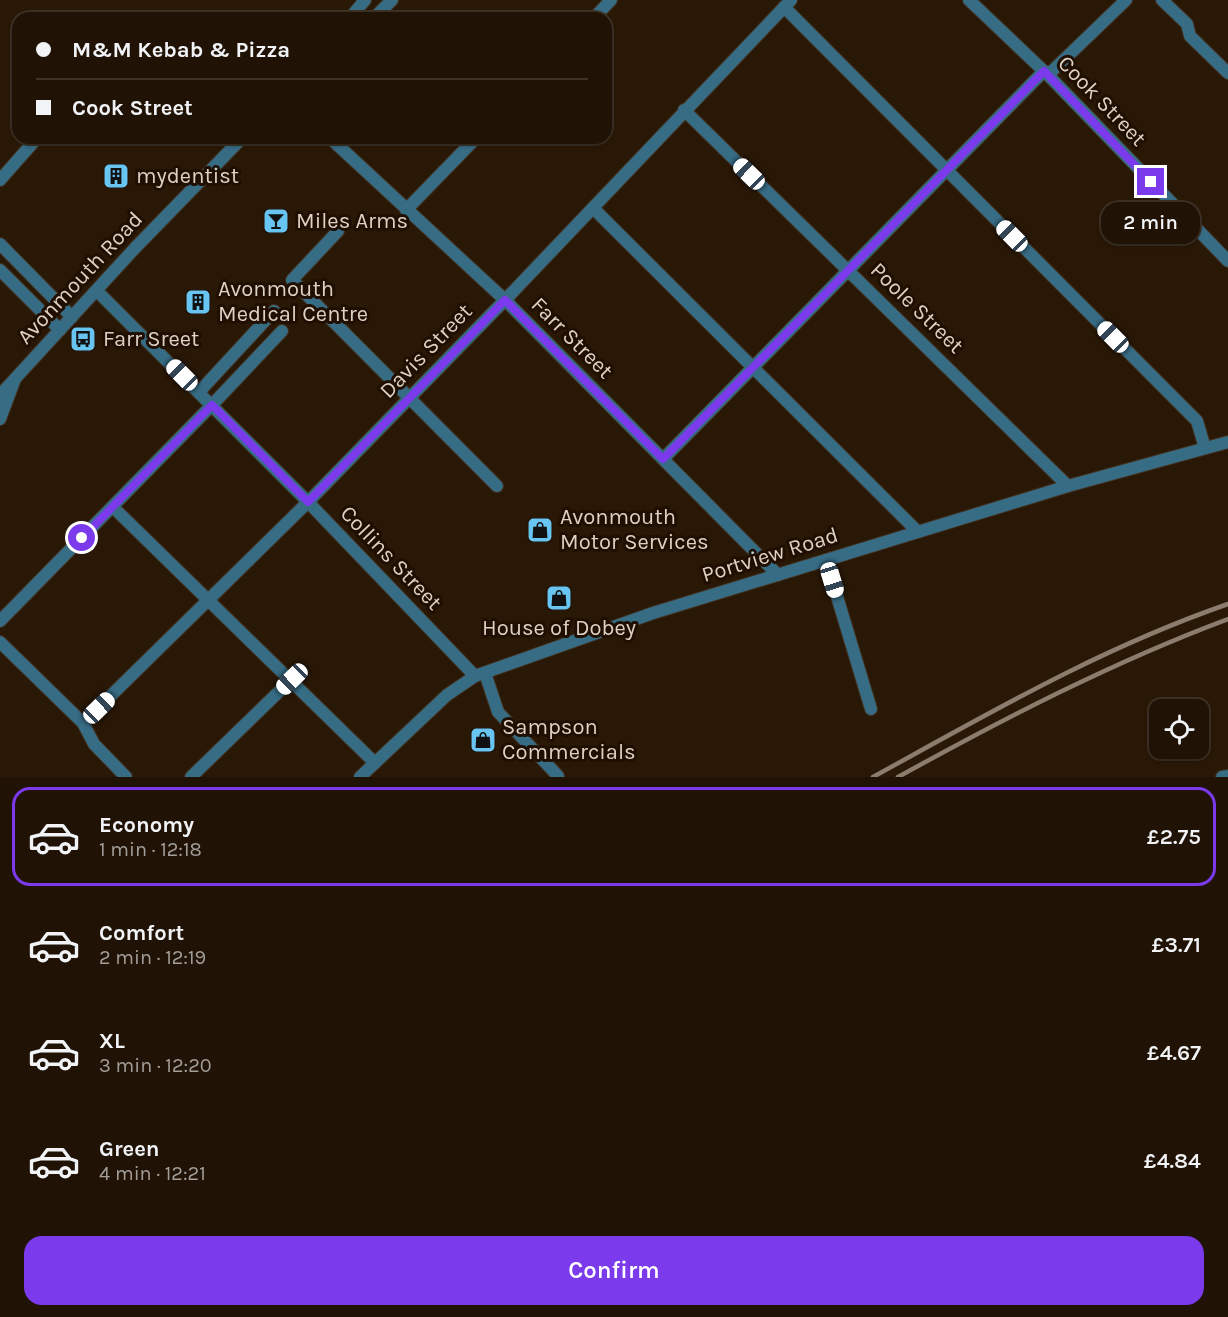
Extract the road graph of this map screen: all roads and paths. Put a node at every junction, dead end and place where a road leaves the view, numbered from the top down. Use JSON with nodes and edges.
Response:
{"nodes":[{"id":1,"x":365,"y":0,"type":"edge"},
{"id":2,"x":392,"y":0,"type":"edge"},
{"id":3,"x":611,"y":0,"type":"edge"},
{"id":4,"x":969,"y":0,"type":"edge"},
{"id":5,"x":1126,"y":0,"type":"edge"},
{"id":6,"x":1162,"y":0,"type":"edge"},
{"id":7,"x":788,"y":4,"type":"edge"},
{"id":8,"x":355,"y":12,"type":"edge"},
{"id":9,"x":380,"y":12,"type":"edge"},
{"id":10,"x":600,"y":12,"type":"edge"},
{"id":11,"x":1046,"y":73,"type":"junction"},
{"id":12,"x":1228,"y":73,"type":"edge"},
{"id":13,"x":684,"y":110,"type":"junction"},
{"id":14,"x":32,"y":144,"type":"edge"},
{"id":15,"x":236,"y":144,"type":"edge"},
{"id":16,"x":336,"y":144,"type":"edge"},
{"id":17,"x":470,"y":144,"type":"edge"},
{"id":18,"x":945,"y":169,"type":"junction"},
{"id":19,"x":0,"y":180,"type":"edge"},
{"id":20,"x":592,"y":208,"type":"junction"},
{"id":21,"x":406,"y":210,"type":"junction"},
{"id":22,"x":338,"y":231,"type":"dead end"},
{"id":23,"x":0,"y":244,"type":"edge"},
{"id":24,"x":1228,"y":261,"type":"edge"},
{"id":25,"x":0,"y":270,"type":"edge"},
{"id":26,"x":847,"y":270,"type":"junction"},
{"id":27,"x":97,"y":291,"type":"junction"},
{"id":28,"x":505,"y":300,"type":"junction"},
{"id":29,"x":274,"y":311,"type":"dead end"},
{"id":30,"x":72,"y":316,"type":"junction"},
{"id":31,"x":60,"y":330,"type":"junction"},
{"id":32,"x":282,"y":331,"type":"dead end"},
{"id":33,"x":753,"y":367,"type":"junction"},
{"id":34,"x":15,"y":380,"type":"junction"},
{"id":35,"x":199,"y":392,"type":"junction"},
{"id":36,"x":0,"y":395,"type":"edge"},
{"id":37,"x":410,"y":398,"type":"junction"},
{"id":38,"x":212,"y":405,"type":"junction"},
{"id":39,"x":0,"y":419,"type":"edge"},
{"id":40,"x":1228,"y":442,"type":"edge"},
{"id":41,"x":1205,"y":448,"type":"junction"},
{"id":42,"x":663,"y":459,"type":"junction"},
{"id":43,"x":497,"y":486,"type":"dead end"},
{"id":44,"x":1068,"y":486,"type":"junction"},
{"id":45,"x":308,"y":502,"type":"junction"},
{"id":46,"x":118,"y":512,"type":"dead end"},
{"id":47,"x":918,"y":532,"type":"junction"},
{"id":48,"x":826,"y":560,"type":"junction"},
{"id":49,"x":778,"y":575,"type":"junction"},
{"id":50,"x":209,"y":599,"type":"junction"},
{"id":51,"x":0,"y":621,"type":"edge"},
{"id":52,"x":0,"y":642,"type":"edge"},
{"id":53,"x":480,"y":674,"type":"junction"},
{"id":54,"x":292,"y":679,"type":"junction"},
{"id":55,"x":871,"y":709,"type":"dead end"},
{"id":56,"x":84,"y":723,"type":"junction"},
{"id":57,"x":375,"y":763,"type":"junction"},
{"id":58,"x":558,"y":776,"type":"edge"},
{"id":59,"x":1228,"y":776,"type":"edge"},
{"id":60,"x":126,"y":777,"type":"edge"},
{"id":61,"x":191,"y":777,"type":"edge"},
{"id":62,"x":360,"y":777,"type":"edge"},
{"id":63,"x":1222,"y":777,"type":"edge"}],
"edges":[{"from":1,"to":8,"type":"street"},
{"from":2,"to":9,"type":"street"},
{"from":3,"to":10,"type":"street"},
{"from":4,"to":11,"type":"street","name":"Cook Street"},
{"from":5,"to":11,"type":"street"},
{"from":6,"to":12,"type":"street"},
{"from":7,"to":13,"type":"street","name":"Davis Street"},
{"from":7,"to":18,"type":"street"},
{"from":11,"to":18,"type":"street"},
{"from":11,"to":24,"type":"street","name":"Cook Street"},
{"from":13,"to":20,"type":"street","name":"Davis Street"},
{"from":13,"to":26,"type":"street","name":"Poole Street"},
{"from":14,"to":19,"type":"street"},
{"from":15,"to":27,"type":"street","name":"Avonmouth Road"},
{"from":16,"to":21,"type":"street","name":"Farr Street"},
{"from":17,"to":21,"type":"street"},
{"from":18,"to":26,"type":"street"},
{"from":18,"to":41,"type":"street"},
{"from":20,"to":28,"type":"street","name":"Davis Street"},
{"from":20,"to":33,"type":"street"},
{"from":21,"to":28,"type":"street","name":"Farr Street"},
{"from":22,"to":37,"type":"street"},
{"from":23,"to":30,"type":"street"},
{"from":25,"to":31,"type":"street"},
{"from":26,"to":33,"type":"street"},
{"from":26,"to":44,"type":"street","name":"Poole Street"},
{"from":27,"to":30,"type":"street","name":"Avonmouth Road"},
{"from":27,"to":35,"type":"street","name":"Collins Street"},
{"from":28,"to":37,"type":"street","name":"Davis Street"},
{"from":28,"to":42,"type":"street","name":"Farr Street"},
{"from":29,"to":35,"type":"street"},
{"from":30,"to":31,"type":"street","name":"Avonmouth Road"},
{"from":31,"to":34,"type":"street","name":"Avonmouth Road"},
{"from":32,"to":38,"type":"street"},
{"from":33,"to":42,"type":"street"},
{"from":33,"to":47,"type":"street"},
{"from":34,"to":36,"type":"street","name":"Avonmouth Road"},
{"from":34,"to":39,"type":"street"},
{"from":35,"to":38,"type":"street","name":"Collins Street"},
{"from":37,"to":43,"type":"street"},
{"from":37,"to":45,"type":"street","name":"Davis Street"},
{"from":38,"to":45,"type":"street","name":"Collins Street"},
{"from":38,"to":51,"type":"street"},
{"from":40,"to":41,"type":"street","name":"Portview Road"},
{"from":41,"to":44,"type":"street","name":"Portview Road"},
{"from":42,"to":49,"type":"street","name":"Farr Street"},
{"from":44,"to":47,"type":"street","name":"Portview Road"},
{"from":45,"to":50,"type":"street","name":"Davis Street"},
{"from":45,"to":53,"type":"street","name":"Collins Street"},
{"from":46,"to":50,"type":"street"},
{"from":47,"to":48,"type":"street","name":"Portview Road"},
{"from":48,"to":49,"type":"street","name":"Portview Road"},
{"from":48,"to":55,"type":"street"},
{"from":49,"to":53,"type":"street","name":"Portview Road"},
{"from":50,"to":54,"type":"street"},
{"from":50,"to":56,"type":"street","name":"Davis Street"},
{"from":52,"to":56,"type":"street"},
{"from":53,"to":57,"type":"street","name":"Portview Road"},
{"from":53,"to":58,"type":"street"},
{"from":54,"to":57,"type":"street"},
{"from":54,"to":61,"type":"street"},
{"from":56,"to":60,"type":"street"},
{"from":57,"to":62,"type":"street","name":"Portview Road"},
{"from":59,"to":63,"type":"street"}]}
